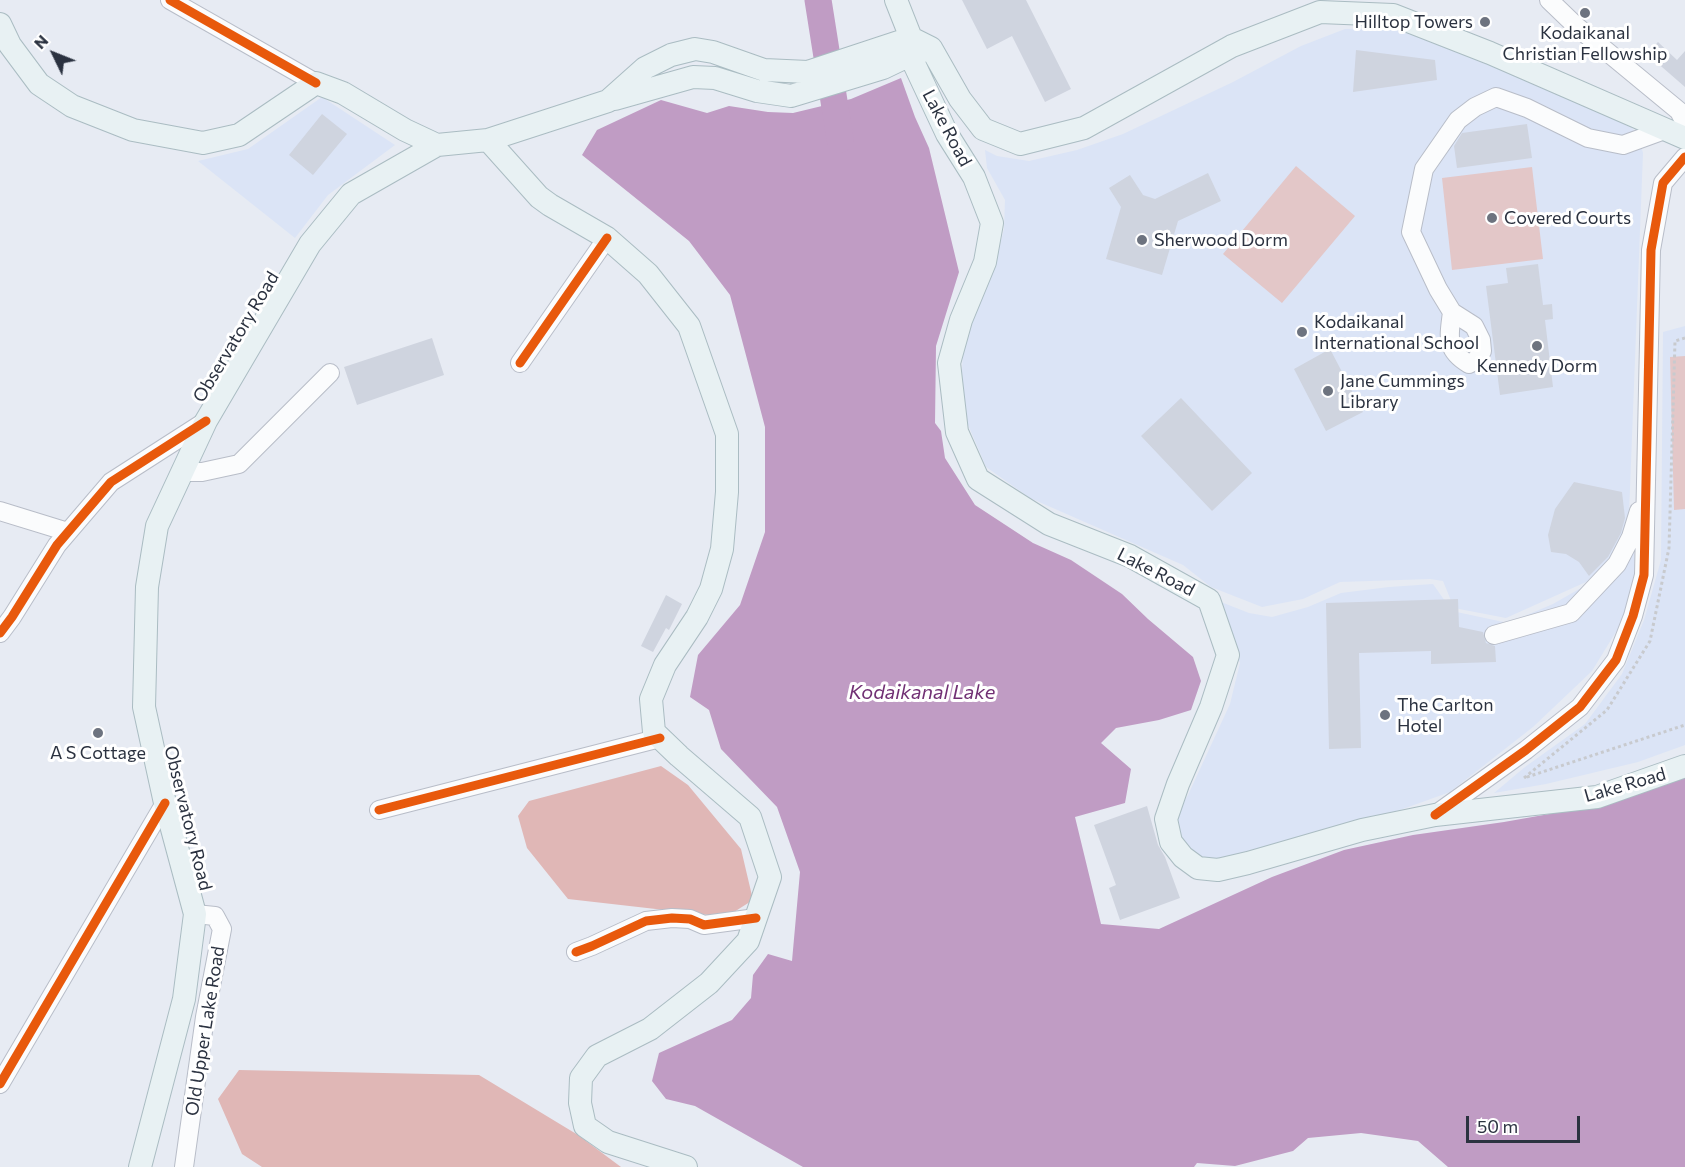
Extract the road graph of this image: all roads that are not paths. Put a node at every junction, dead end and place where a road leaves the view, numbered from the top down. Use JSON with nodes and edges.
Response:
{"nodes":[{"id":1,"x":170,"y":0,"type":"edge"},
{"id":2,"x":896,"y":0,"type":"edge"},
{"id":3,"x":1550,"y":0,"type":"edge"},
{"id":4,"x":0,"y":24,"type":"edge"},
{"id":5,"x":917,"y":47,"type":"junction"},
{"id":6,"x":1641,"y":78,"type":"junction"},
{"id":7,"x":316,"y":83,"type":"junction"},
{"id":8,"x":1641,"y":117,"type":"junction"},
{"id":9,"x":1679,"y":130,"type":"edge"},
{"id":10,"x":488,"y":140,"type":"junction"},
{"id":11,"x":437,"y":145,"type":"junction"},
{"id":12,"x":1685,"y":157,"type":"edge"},
{"id":13,"x":607,"y":238,"type":"junction"},
{"id":14,"x":1452,"y":312,"type":"dead end"},
{"id":15,"x":520,"y":363,"type":"dead end"},
{"id":16,"x":330,"y":373,"type":"dead end"},
{"id":17,"x":206,"y":421,"type":"junction"},
{"id":18,"x":181,"y":472,"type":"junction"},
{"id":19,"x":1646,"y":489,"type":"junction"},
{"id":20,"x":0,"y":512,"type":"edge"},
{"id":21,"x":68,"y":532,"type":"junction"},
{"id":22,"x":0,"y":633,"type":"edge"},
{"id":23,"x":1494,"y":635,"type":"dead end"},
{"id":24,"x":660,"y":738,"type":"junction"},
{"id":25,"x":1685,"y":766,"type":"edge"},
{"id":26,"x":165,"y":803,"type":"junction"},
{"id":27,"x":378,"y":810,"type":"dead end"},
{"id":28,"x":1435,"y":815,"type":"junction"},
{"id":29,"x":195,"y":914,"type":"junction"},
{"id":30,"x":756,"y":918,"type":"junction"},
{"id":31,"x":576,"y":952,"type":"dead end"},
{"id":32,"x":0,"y":1084,"type":"edge"},
{"id":33,"x":140,"y":1167,"type":"edge"},
{"id":34,"x":184,"y":1167,"type":"edge"},
{"id":35,"x":686,"y":1167,"type":"edge"}],
"edges":[{"from":1,"to":7,"type":"street"},
{"from":2,"to":5,"type":"main road"},
{"from":3,"to":6,"type":"street"},
{"from":4,"to":7,"type":"main road"},
{"from":5,"to":8,"type":"main road"},
{"from":5,"to":10,"type":"main road","name":"Observatory Road"},
{"from":5,"to":28,"type":"main road","name":"Lake Road"},
{"from":6,"to":8,"type":"street"},
{"from":6,"to":9,"type":"street"},
{"from":7,"to":11,"type":"main road"},
{"from":8,"to":9,"type":"main road"},
{"from":9,"to":14,"type":"street"},
{"from":10,"to":11,"type":"main road","name":"Observatory Road"},
{"from":10,"to":13,"type":"main road"},
{"from":11,"to":17,"type":"main road","name":"Observatory Road"},
{"from":12,"to":19,"type":"street"},
{"from":13,"to":15,"type":"street"},
{"from":13,"to":24,"type":"main road"},
{"from":16,"to":18,"type":"street"},
{"from":17,"to":18,"type":"main road","name":"Observatory Road"},
{"from":17,"to":21,"type":"street"},
{"from":18,"to":26,"type":"main road","name":"Observatory Road"},
{"from":19,"to":23,"type":"street"},
{"from":19,"to":28,"type":"street"},
{"from":20,"to":21,"type":"street"},
{"from":21,"to":22,"type":"street"},
{"from":24,"to":27,"type":"street"},
{"from":24,"to":30,"type":"main road"},
{"from":25,"to":28,"type":"main road","name":"Lake Road"},
{"from":26,"to":29,"type":"main road","name":"Observatory Road"},
{"from":26,"to":32,"type":"street"},
{"from":29,"to":33,"type":"main road","name":"Observatory Road"},
{"from":29,"to":34,"type":"street","name":"Old Upper Lake Road"},
{"from":30,"to":31,"type":"street"},
{"from":30,"to":35,"type":"main road"}]}
